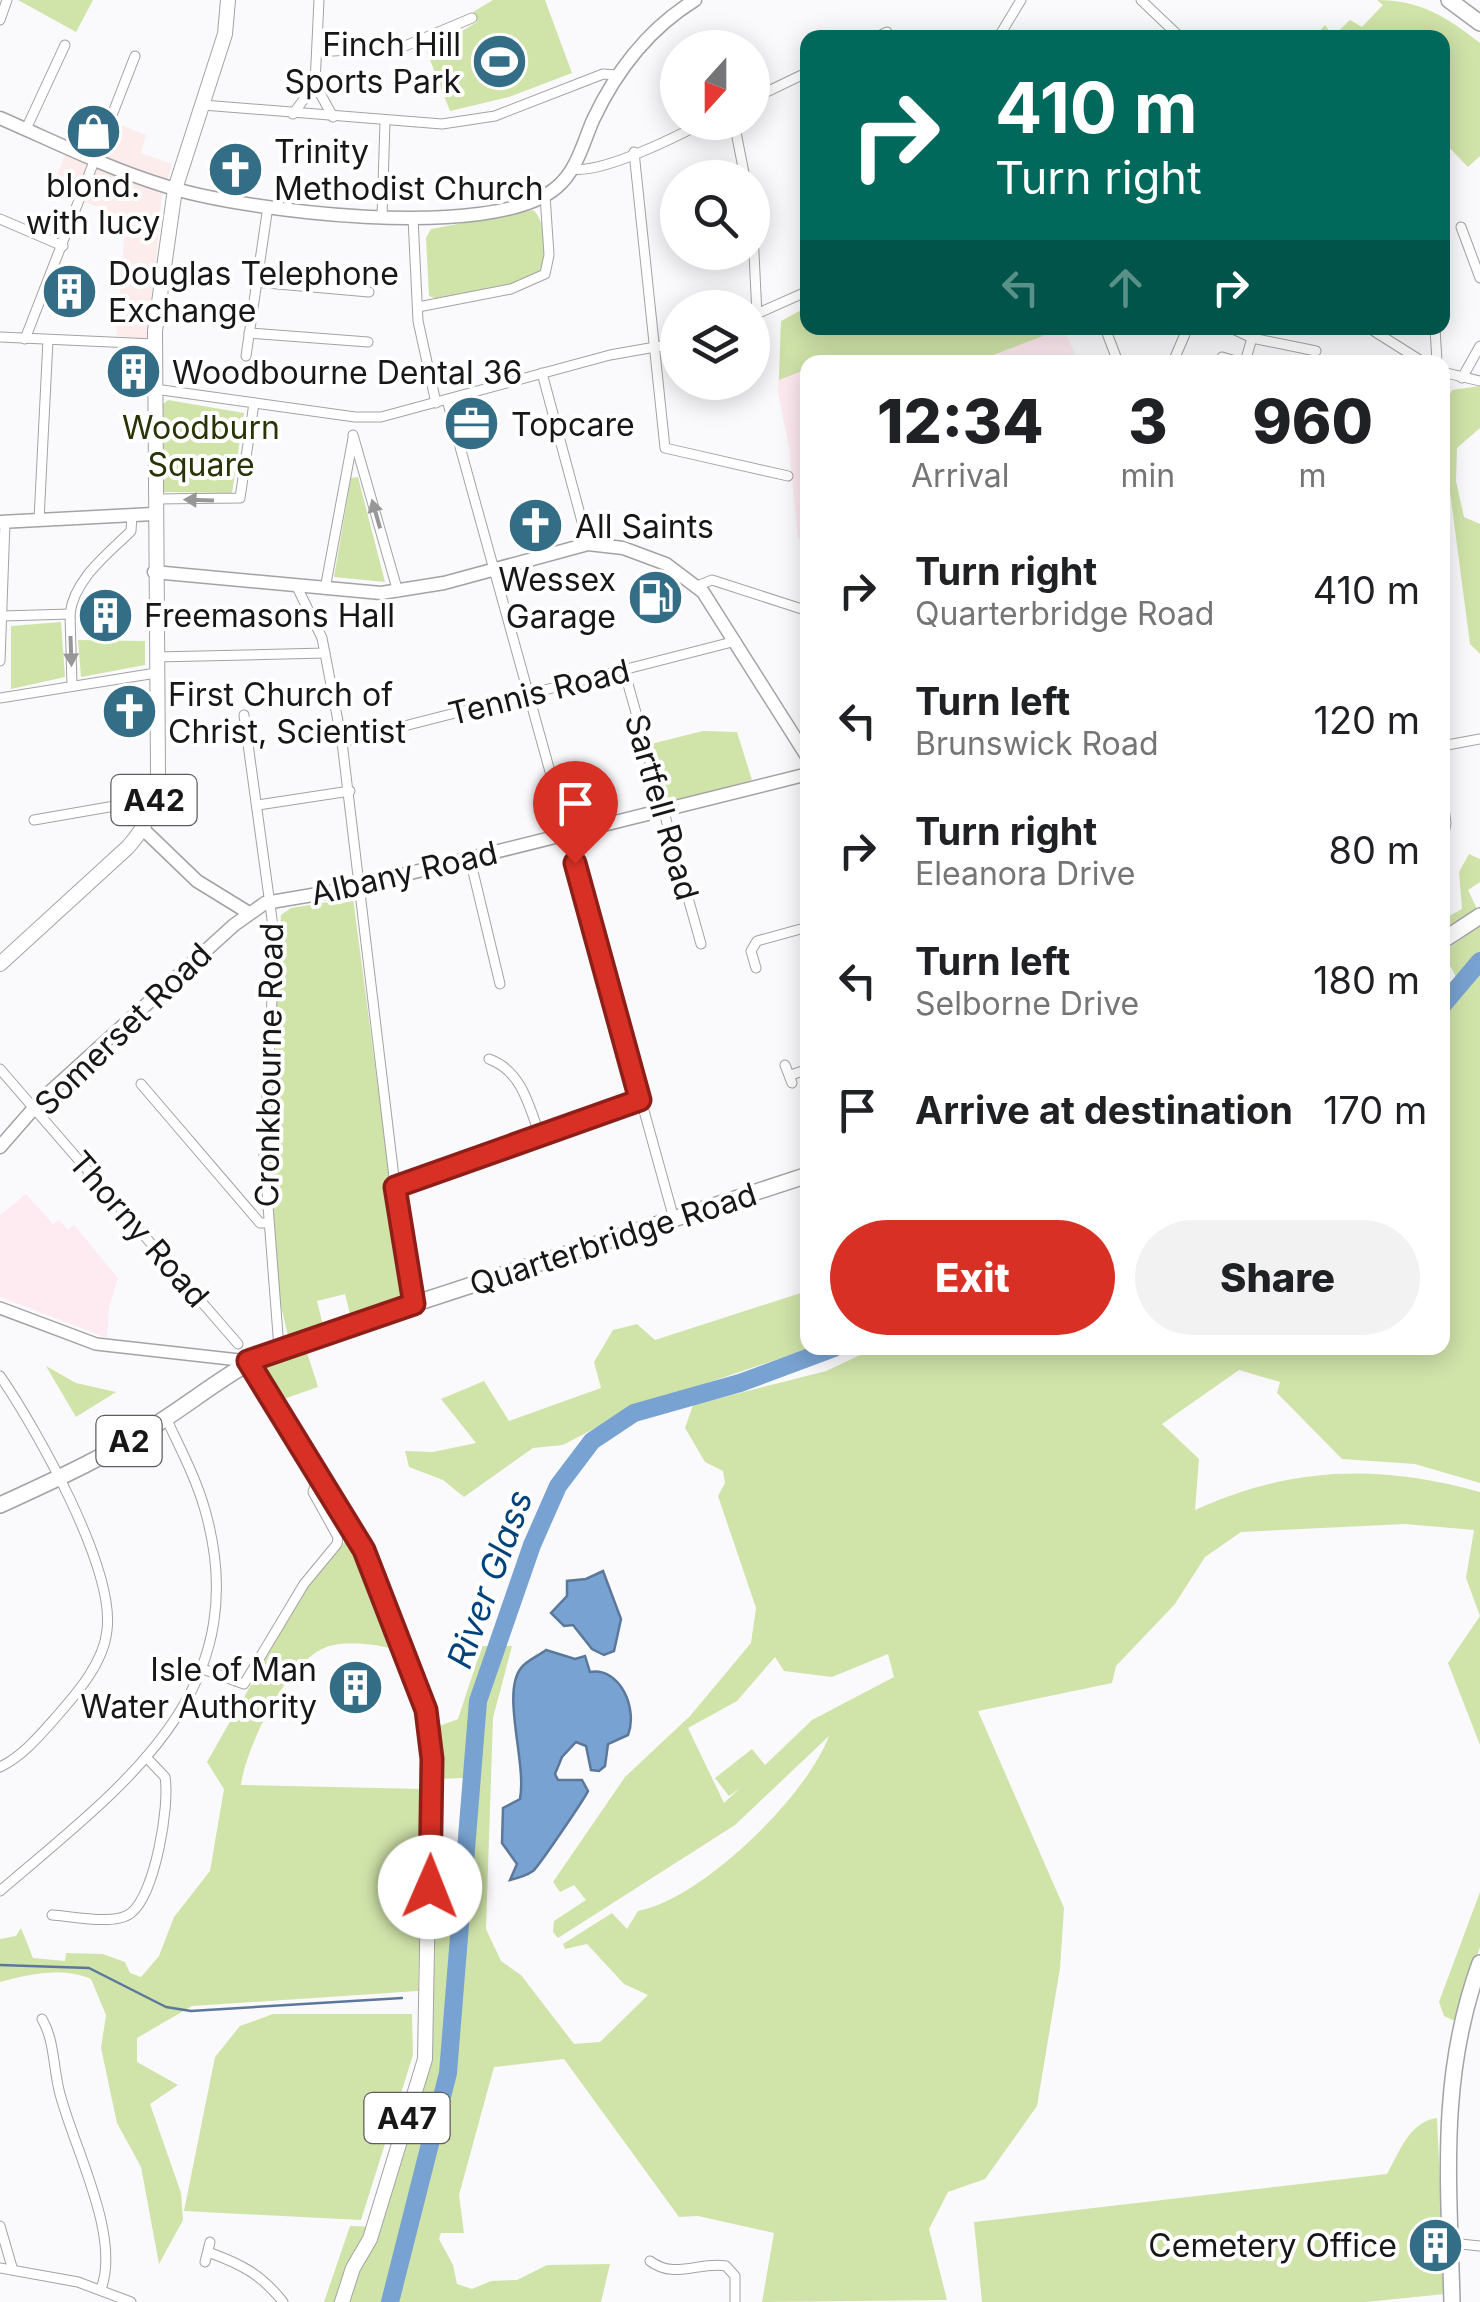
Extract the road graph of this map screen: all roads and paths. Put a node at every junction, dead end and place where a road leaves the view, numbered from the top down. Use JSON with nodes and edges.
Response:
{"nodes":[{"id":1,"x":7,"y":0,"type":"edge"},
{"id":2,"x":228,"y":0,"type":"edge"},
{"id":3,"x":319,"y":0,"type":"edge"},
{"id":4,"x":694,"y":0,"type":"edge"},
{"id":5,"x":1020,"y":0,"type":"edge"},
{"id":6,"x":1141,"y":0,"type":"edge"},
{"id":7,"x":1449,"y":0,"type":"edge"},
{"id":8,"x":472,"y":18,"type":"dead end"},
{"id":9,"x":0,"y":20,"type":"edge"},
{"id":10,"x":1480,"y":23,"type":"edge"},
{"id":11,"x":1003,"y":30,"type":"edge"},
{"id":12,"x":1173,"y":30,"type":"edge"},
{"id":13,"x":65,"y":45,"type":"dead end"},
{"id":14,"x":318,"y":52,"type":"junction"},
{"id":15,"x":135,"y":56,"type":"dead end"},
{"id":16,"x":617,"y":76,"type":"junction"},
{"id":17,"x":800,"y":76,"type":"edge"},
{"id":18,"x":315,"y":84,"type":"junction"},
{"id":19,"x":770,"y":90,"type":"edge"},
{"id":20,"x":202,"y":104,"type":"junction"},
{"id":21,"x":293,"y":114,"type":"junction"},
{"id":22,"x":333,"y":117,"type":"junction"},
{"id":23,"x":0,"y":118,"type":"edge"},
{"id":24,"x":385,"y":122,"type":"junction"},
{"id":25,"x":26,"y":129,"type":"junction"},
{"id":26,"x":662,"y":140,"type":"edge"},
{"id":27,"x":634,"y":152,"type":"junction"},
{"id":28,"x":98,"y":160,"type":"junction"},
{"id":29,"x":572,"y":169,"type":"junction"},
{"id":30,"x":175,"y":188,"type":"junction"},
{"id":31,"x":546,"y":195,"type":"junction"},
{"id":32,"x":268,"y":206,"type":"junction"},
{"id":33,"x":382,"y":216,"type":"junction"},
{"id":34,"x":413,"y":218,"type":"junction"},
{"id":35,"x":0,"y":220,"type":"edge"},
{"id":36,"x":1462,"y":227,"type":"dead end"},
{"id":37,"x":63,"y":246,"type":"junction"},
{"id":38,"x":1480,"y":278,"type":"edge"},
{"id":39,"x":255,"y":282,"type":"junction"},
{"id":40,"x":369,"y":292,"type":"dead end"},
{"id":41,"x":800,"y":295,"type":"edge"},
{"id":42,"x":418,"y":308,"type":"junction"},
{"id":43,"x":770,"y":308,"type":"edge"},
{"id":44,"x":249,"y":333,"type":"junction"},
{"id":45,"x":1168,"y":335,"type":"dead end"},
{"id":46,"x":1245,"y":335,"type":"edge"},
{"id":47,"x":1381,"y":335,"type":"edge"},
{"id":48,"x":0,"y":337,"type":"edge"},
{"id":49,"x":1252,"y":338,"type":"junction"},
{"id":50,"x":25,"y":339,"type":"junction"},
{"id":51,"x":48,"y":340,"type":"junction"},
{"id":52,"x":368,"y":342,"type":"dead end"},
{"id":53,"x":154,"y":344,"type":"junction"},
{"id":54,"x":1480,"y":346,"type":"edge"},
{"id":55,"x":657,"y":347,"type":"junction"},
{"id":56,"x":660,"y":347,"type":"edge"},
{"id":57,"x":1316,"y":351,"type":"dead end"},
{"id":58,"x":1177,"y":355,"type":"edge"},
{"id":59,"x":1245,"y":355,"type":"edge"},
{"id":60,"x":1412,"y":355,"type":"edge"},
{"id":61,"x":246,"y":356,"type":"dead end"},
{"id":62,"x":542,"y":373,"type":"junction"},
{"id":63,"x":1450,"y":374,"type":"edge"},
{"id":64,"x":1462,"y":378,"type":"junction"},
{"id":65,"x":1480,"y":380,"type":"edge"},
{"id":66,"x":155,"y":389,"type":"junction"},
{"id":67,"x":441,"y":401,"type":"junction"},
{"id":68,"x":254,"y":403,"type":"junction"},
{"id":69,"x":788,"y":476,"type":"dead end"},
{"id":70,"x":154,"y":507,"type":"junction"},
{"id":71,"x":132,"y":514,"type":"junction"},
{"id":72,"x":38,"y":520,"type":"junction"},
{"id":73,"x":3,"y":522,"type":"edge"},
{"id":74,"x":588,"y":544,"type":"junction"},
{"id":75,"x":494,"y":570,"type":"junction"},
{"id":76,"x":154,"y":572,"type":"junction"},
{"id":77,"x":296,"y":585,"type":"junction"},
{"id":78,"x":697,"y":586,"type":"junction"},
{"id":79,"x":325,"y":589,"type":"junction"},
{"id":80,"x":398,"y":592,"type":"junction"},
{"id":81,"x":800,"y":608,"type":"edge"},
{"id":82,"x":70,"y":614,"type":"junction"},
{"id":83,"x":2,"y":616,"type":"junction"},
{"id":84,"x":736,"y":641,"type":"junction"},
{"id":85,"x":325,"y":653,"type":"junction"},
{"id":86,"x":156,"y":656,"type":"junction"},
{"id":87,"x":0,"y":661,"type":"edge"},
{"id":88,"x":624,"y":670,"type":"junction"},
{"id":89,"x":156,"y":673,"type":"junction"},
{"id":90,"x":72,"y":686,"type":"junction"},
{"id":91,"x":529,"y":695,"type":"junction"},
{"id":92,"x":0,"y":698,"type":"edge"},
{"id":93,"x":244,"y":715,"type":"dead end"},
{"id":94,"x":1480,"y":740,"type":"edge"},
{"id":95,"x":342,"y":742,"type":"junction"},
{"id":96,"x":800,"y":745,"type":"edge"},
{"id":97,"x":1450,"y":745,"type":"edge"},
{"id":98,"x":800,"y":776,"type":"edge"},
{"id":99,"x":350,"y":791,"type":"junction"},
{"id":100,"x":155,"y":800,"type":"junction"},
{"id":101,"x":130,"y":804,"type":"junction"},
{"id":102,"x":258,"y":805,"type":"junction"},
{"id":103,"x":663,"y":812,"type":"junction"},
{"id":104,"x":34,"y":820,"type":"dead end"},
{"id":105,"x":145,"y":826,"type":"junction"},
{"id":106,"x":567,"y":835,"type":"junction"},
{"id":107,"x":470,"y":858,"type":"junction"},
{"id":108,"x":361,"y":886,"type":"junction"},
{"id":109,"x":271,"y":902,"type":"junction"},
{"id":110,"x":249,"y":913,"type":"junction"},
{"id":111,"x":1480,"y":916,"type":"edge"},
{"id":112,"x":800,"y":929,"type":"edge"},
{"id":113,"x":1450,"y":936,"type":"edge"},
{"id":114,"x":701,"y":944,"type":"dead end"},
{"id":115,"x":0,"y":964,"type":"edge"},
{"id":116,"x":756,"y":968,"type":"dead end"},
{"id":117,"x":500,"y":984,"type":"dead end"},
{"id":118,"x":489,"y":1060,"type":"dead end"},
{"id":119,"x":0,"y":1070,"type":"edge"},
{"id":120,"x":800,"y":1072,"type":"edge"},
{"id":121,"x":789,"y":1075,"type":"dead end"},
{"id":122,"x":141,"y":1084,"type":"dead end"},
{"id":123,"x":640,"y":1100,"type":"junction"},
{"id":124,"x":35,"y":1110,"type":"junction"},
{"id":125,"x":540,"y":1136,"type":"junction"},
{"id":126,"x":0,"y":1147,"type":"edge"},
{"id":127,"x":800,"y":1178,"type":"edge"},
{"id":128,"x":395,"y":1187,"type":"junction"},
{"id":129,"x":674,"y":1219,"type":"junction"},
{"id":130,"x":266,"y":1223,"type":"junction"},
{"id":131,"x":414,"y":1304,"type":"junction"},
{"id":132,"x":0,"y":1308,"type":"edge"},
{"id":133,"x":238,"y":1344,"type":"dead end"},
{"id":134,"x":279,"y":1348,"type":"junction"},
{"id":135,"x":248,"y":1361,"type":"junction"},
{"id":136,"x":0,"y":1376,"type":"edge"},
{"id":137,"x":166,"y":1418,"type":"junction"},
{"id":138,"x":57,"y":1479,"type":"junction"},
{"id":139,"x":317,"y":1480,"type":"junction"},
{"id":140,"x":0,"y":1505,"type":"edge"},
{"id":141,"x":203,"y":1669,"type":"junction"},
{"id":142,"x":146,"y":1756,"type":"junction"},
{"id":143,"x":0,"y":1766,"type":"edge"},
{"id":144,"x":0,"y":1891,"type":"edge"},
{"id":145,"x":130,"y":1914,"type":"junction"},
{"id":146,"x":52,"y":1915,"type":"dead end"},
{"id":147,"x":136,"y":1924,"type":"dead end"},
{"id":148,"x":1480,"y":1963,"type":"edge"},
{"id":149,"x":42,"y":2017,"type":"dead end"},
{"id":150,"x":0,"y":2226,"type":"edge"},
{"id":151,"x":1451,"y":2243,"type":"junction"},
{"id":152,"x":1480,"y":2246,"type":"edge"},
{"id":153,"x":208,"y":2252,"type":"dead end"},
{"id":154,"x":650,"y":2261,"type":"dead end"},
{"id":155,"x":12,"y":2267,"type":"junction"},
{"id":156,"x":0,"y":2268,"type":"edge"},
{"id":157,"x":101,"y":2290,"type":"junction"},
{"id":158,"x":132,"y":2302,"type":"edge"},
{"id":159,"x":283,"y":2302,"type":"edge"},
{"id":160,"x":342,"y":2302,"type":"edge"},
{"id":161,"x":736,"y":2302,"type":"edge"},
{"id":162,"x":1452,"y":2302,"type":"edge"}],
"edges":[{"from":1,"to":9,"type":"street"},
{"from":2,"to":20,"type":"main road","number":"A42"},
{"from":3,"to":14,"type":"street"},
{"from":4,"to":16,"type":"main road"},
{"from":5,"to":11,"type":"street"},
{"from":6,"to":12,"type":"street"},
{"from":7,"to":10,"type":"highway"},
{"from":8,"to":14,"type":"street"},
{"from":13,"to":25,"type":"street"},
{"from":14,"to":18,"type":"street"},
{"from":15,"to":28,"type":"street"},
{"from":16,"to":24,"type":"street"},
{"from":16,"to":29,"type":"main road"},
{"from":17,"to":19,"type":"street"},
{"from":18,"to":21,"type":"street"},
{"from":18,"to":22,"type":"street"},
{"from":20,"to":21,"type":"street"},
{"from":20,"to":30,"type":"main road","number":"A42"},
{"from":21,"to":22,"type":"street"},
{"from":22,"to":24,"type":"street"},
{"from":23,"to":25,"type":"main road"},
{"from":24,"to":33,"type":"street"},
{"from":25,"to":28,"type":"main road"},
{"from":26,"to":27,"type":"street"},
{"from":27,"to":29,"type":"street"},
{"from":27,"to":55,"type":"street"},
{"from":28,"to":30,"type":"main road"},
{"from":28,"to":37,"type":"street"},
{"from":29,"to":31,"type":"main road"},
{"from":30,"to":32,"type":"main road"},
{"from":30,"to":53,"type":"main road","number":"A42"},
{"from":31,"to":34,"type":"main road"},
{"from":31,"to":42,"type":"street"},
{"from":32,"to":33,"type":"main road"},
{"from":32,"to":39,"type":"street"},
{"from":33,"to":34,"type":"main road"},
{"from":34,"to":42,"type":"street"},
{"from":35,"to":37,"type":"street"},
{"from":36,"to":38,"type":"street"},
{"from":37,"to":50,"type":"street"},
{"from":39,"to":40,"type":"street"},
{"from":39,"to":44,"type":"street"},
{"from":41,"to":43,"type":"street"},
{"from":42,"to":67,"type":"street"},
{"from":44,"to":52,"type":"street"},
{"from":44,"to":61,"type":"street"},
{"from":45,"to":58,"type":"street"},
{"from":46,"to":49,"type":"street"},
{"from":47,"to":60,"type":"street"},
{"from":48,"to":50,"type":"street"},
{"from":49,"to":57,"type":"street"},
{"from":49,"to":59,"type":"street"},
{"from":50,"to":51,"type":"street"},
{"from":51,"to":53,"type":"street"},
{"from":51,"to":72,"type":"street"},
{"from":53,"to":66,"type":"main road","number":"A42"},
{"from":54,"to":64,"type":"street"},
{"from":55,"to":56,"type":"street"},
{"from":55,"to":62,"type":"street"},
{"from":55,"to":69,"type":"street"},
{"from":62,"to":67,"type":"street"},
{"from":62,"to":74,"type":"street"},
{"from":63,"to":64,"type":"street"},
{"from":64,"to":65,"type":"street"},
{"from":66,"to":68,"type":"street"},
{"from":66,"to":70,"type":"main road","number":"A42"},
{"from":67,"to":68,"type":"street"},
{"from":67,"to":75,"type":"street"},
{"from":68,"to":70,"type":"street","one_way":true},
{"from":70,"to":71,"type":"main road"},
{"from":70,"to":76,"type":"main road","number":"A42"},
{"from":71,"to":72,"type":"main road"},
{"from":71,"to":82,"type":"street"},
{"from":72,"to":73,"type":"main road"},
{"from":73,"to":83,"type":"street"},
{"from":74,"to":75,"type":"main road"},
{"from":74,"to":78,"type":"main road"},
{"from":75,"to":80,"type":"main road"},
{"from":75,"to":91,"type":"street"},
{"from":76,"to":77,"type":"main road"},
{"from":76,"to":86,"type":"main road","number":"A42"},
{"from":77,"to":79,"type":"main road"},
{"from":77,"to":85,"type":"street"},
{"from":78,"to":81,"type":"street"},
{"from":78,"to":84,"type":"main road"},
{"from":79,"to":80,"type":"main road"},
{"from":80,"to":79,"type":"street","one_way":true},
{"from":82,"to":83,"type":"street"},
{"from":82,"to":90,"type":"street","one_way":true},
{"from":83,"to":87,"type":"street"},
{"from":84,"to":88,"type":"street","name":"Tennis Road"},
{"from":84,"to":96,"type":"main road"},
{"from":85,"to":86,"type":"street"},
{"from":85,"to":95,"type":"street"},
{"from":86,"to":89,"type":"main road","number":"A42"},
{"from":88,"to":91,"type":"street","name":"Tennis Road"},
{"from":88,"to":103,"type":"street","name":"Sartfell Road"},
{"from":89,"to":90,"type":"street"},
{"from":89,"to":100,"type":"main road","number":"A42"},
{"from":90,"to":92,"type":"street"},
{"from":91,"to":95,"type":"street","name":"Tennis Road"},
{"from":91,"to":106,"type":"street"},
{"from":93,"to":102,"type":"street","name":"Cronkbourne Road"},
{"from":94,"to":97,"type":"street"},
{"from":95,"to":99,"type":"street"},
{"from":98,"to":103,"type":"main road","name":"Albany Road"},
{"from":99,"to":102,"type":"street"},
{"from":99,"to":108,"type":"street"},
{"from":100,"to":101,"type":"street"},
{"from":100,"to":105,"type":"main road","number":"A42"},
{"from":101,"to":104,"type":"street"},
{"from":101,"to":105,"type":"street"},
{"from":102,"to":109,"type":"street","name":"Cronkbourne Road"},
{"from":103,"to":106,"type":"main road","name":"Albany Road"},
{"from":103,"to":114,"type":"street","name":"Sartfell Road"},
{"from":105,"to":110,"type":"main road"},
{"from":105,"to":115,"type":"main road","number":"A42"},
{"from":106,"to":107,"type":"main road","name":"Albany Road"},
{"from":106,"to":123,"type":"street"},
{"from":107,"to":108,"type":"main road","name":"Albany Road"},
{"from":107,"to":117,"type":"street"},
{"from":108,"to":109,"type":"main road","name":"Albany Road"},
{"from":108,"to":128,"type":"street"},
{"from":109,"to":110,"type":"main road","name":"Albany Road"},
{"from":109,"to":130,"type":"street","name":"Cronkbourne Road"},
{"from":110,"to":124,"type":"main road","name":"Somerset Road"},
{"from":111,"to":113,"type":"highway"},
{"from":112,"to":116,"type":"street"},
{"from":118,"to":125,"type":"street"},
{"from":119,"to":124,"type":"street","name":"Thorny Road"},
{"from":120,"to":121,"type":"street"},
{"from":122,"to":130,"type":"street"},
{"from":123,"to":125,"type":"street"},
{"from":123,"to":129,"type":"street"},
{"from":124,"to":126,"type":"main road","name":"Somerset Road"},
{"from":124,"to":133,"type":"street","name":"Thorny Road"},
{"from":125,"to":128,"type":"street"},
{"from":127,"to":129,"type":"highway","name":"Quarterbridge Road","number":"A2"},
{"from":128,"to":131,"type":"street"},
{"from":129,"to":131,"type":"highway","name":"Quarterbridge Road","number":"A2"},
{"from":130,"to":134,"type":"street","name":"Cronkbourne Road"},
{"from":131,"to":134,"type":"highway","name":"Quarterbridge Road","number":"A2"},
{"from":132,"to":135,"type":"street"},
{"from":134,"to":135,"type":"highway","name":"Quarterbridge Road","number":"A2"},
{"from":135,"to":137,"type":"highway","number":"A2"},
{"from":135,"to":139,"type":"main road","number":"A47"},
{"from":136,"to":138,"type":"street"},
{"from":137,"to":138,"type":"highway","number":"A2"},
{"from":137,"to":141,"type":"street"},
{"from":138,"to":140,"type":"highway","number":"A2"},
{"from":138,"to":143,"type":"street"},
{"from":139,"to":141,"type":"street"},
{"from":139,"to":160,"type":"main road","number":"A47"},
{"from":141,"to":142,"type":"street"},
{"from":142,"to":144,"type":"street"},
{"from":142,"to":145,"type":"street"},
{"from":145,"to":146,"type":"street"},
{"from":145,"to":147,"type":"street"},
{"from":148,"to":151,"type":"highway"},
{"from":149,"to":157,"type":"street"},
{"from":150,"to":155,"type":"street"},
{"from":151,"to":152,"type":"street"},
{"from":151,"to":162,"type":"highway"},
{"from":153,"to":159,"type":"street"},
{"from":154,"to":161,"type":"street"},
{"from":155,"to":156,"type":"street"},
{"from":155,"to":157,"type":"street"},
{"from":157,"to":158,"type":"street"}]}
